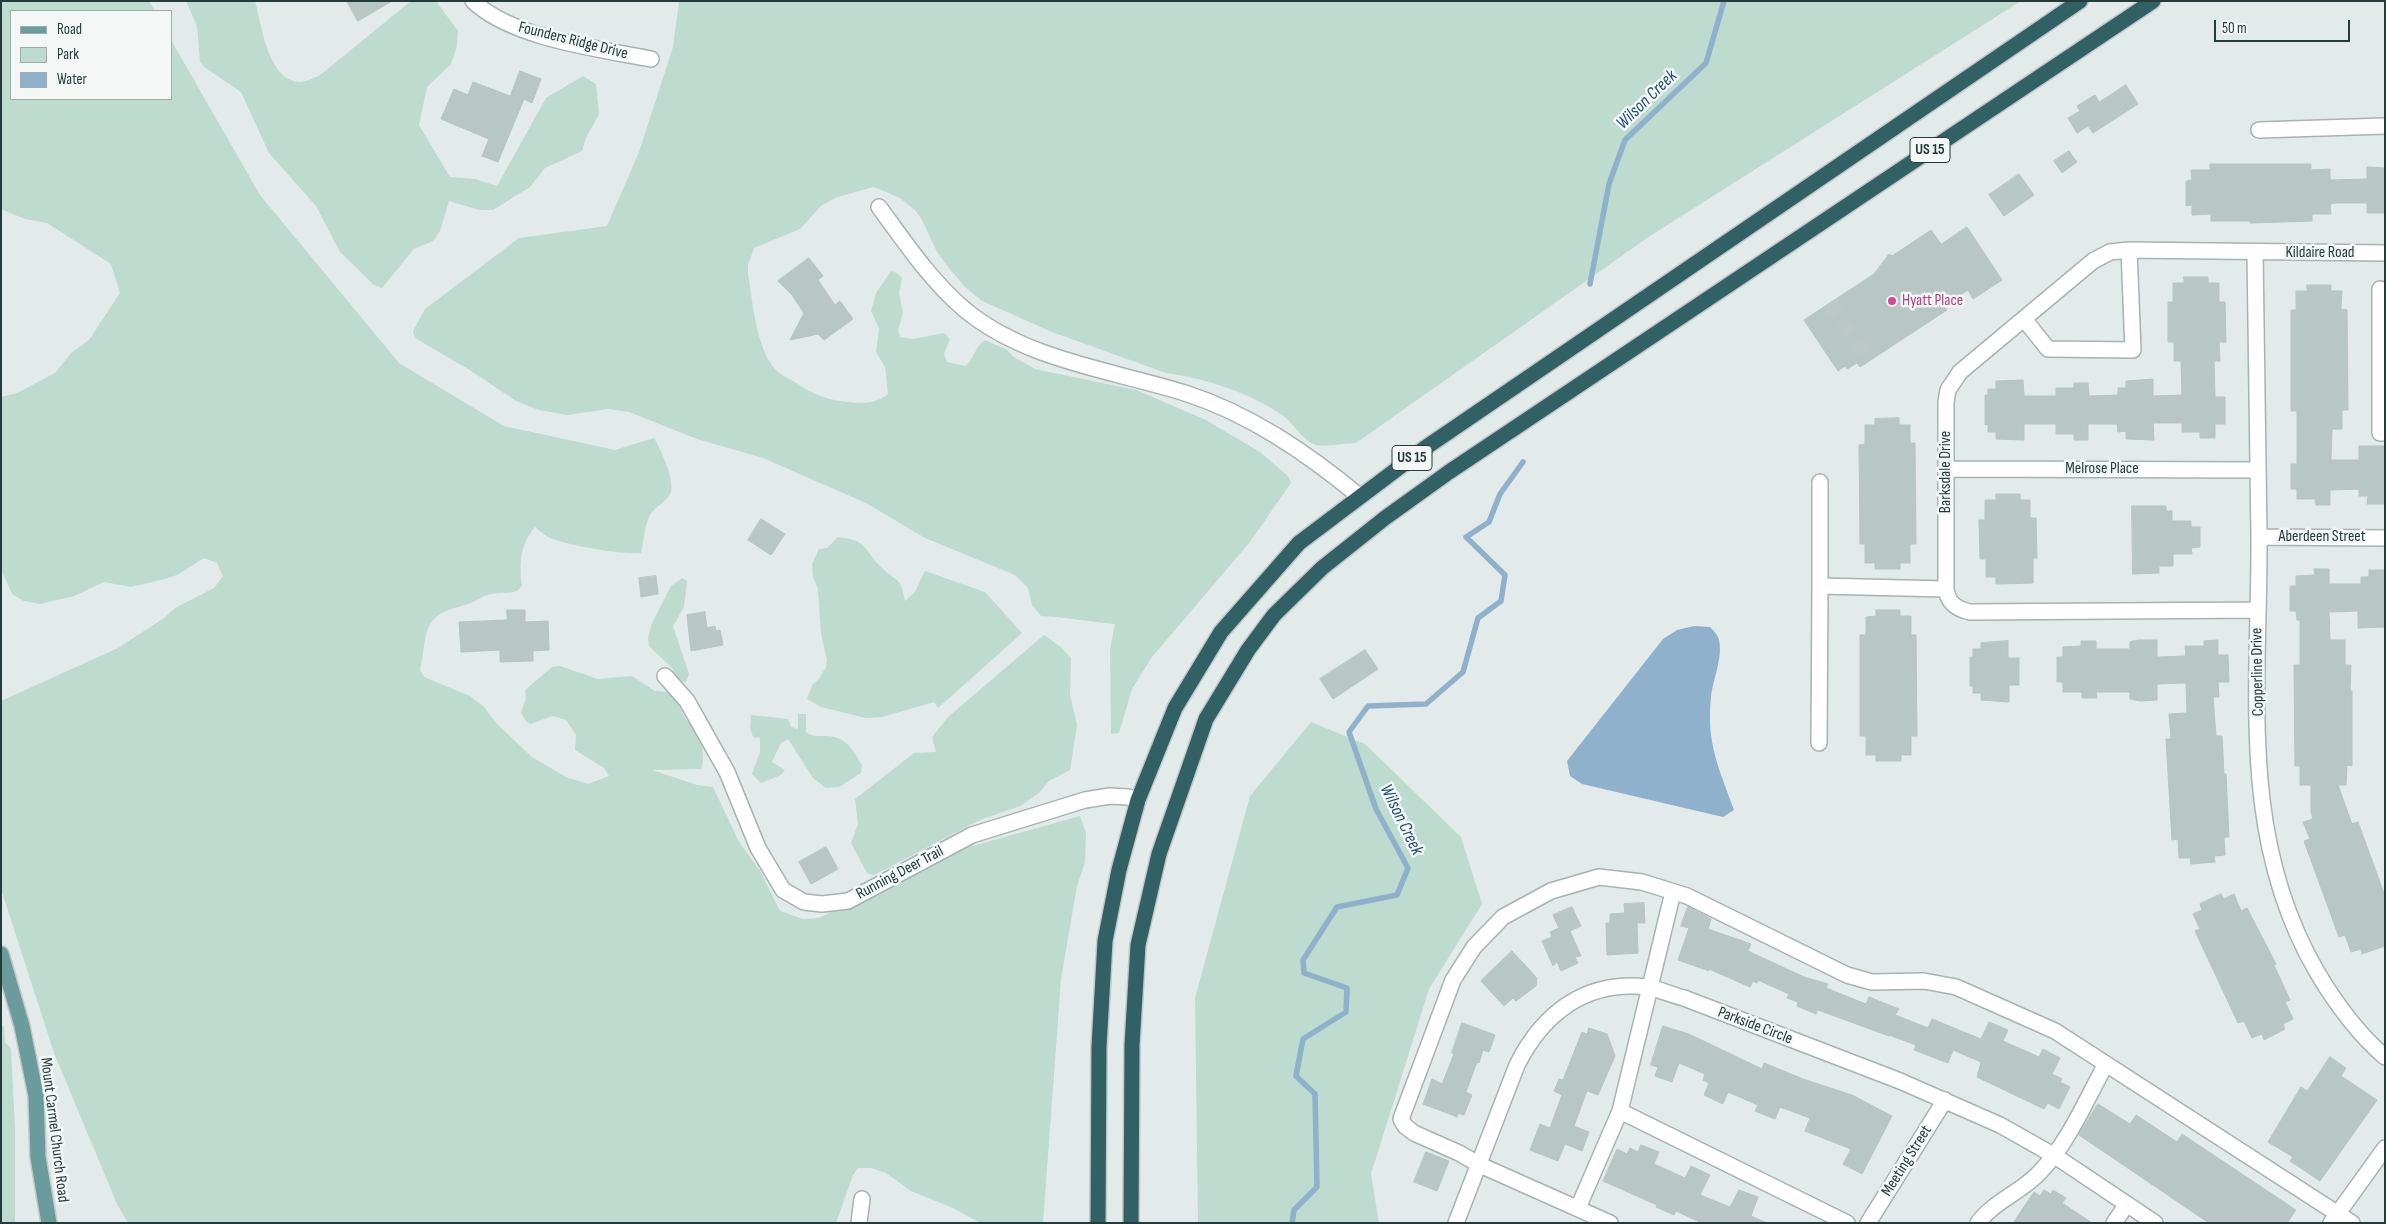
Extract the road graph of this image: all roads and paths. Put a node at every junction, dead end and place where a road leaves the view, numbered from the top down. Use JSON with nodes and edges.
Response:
{"nodes":[{"id":1,"x":473,"y":1,"type":"edge"},
{"id":2,"x":2080,"y":1,"type":"edge"},
{"id":3,"x":2153,"y":1,"type":"edge"},
{"id":4,"x":651,"y":59,"type":"dead end"},
{"id":5,"x":2385,"y":126,"type":"edge"},
{"id":6,"x":2258,"y":130,"type":"dead end"},
{"id":7,"x":879,"y":208,"type":"dead end"},
{"id":8,"x":2129,"y":250,"type":"junction"},
{"id":9,"x":2255,"y":252,"type":"junction"},
{"id":10,"x":2385,"y":253,"type":"edge"},
{"id":11,"x":2380,"y":289,"type":"dead end"},
{"id":12,"x":2024,"y":319,"type":"junction"},
{"id":13,"x":2385,"y":433,"type":"edge"},
{"id":14,"x":1947,"y":469,"type":"junction"},
{"id":15,"x":2257,"y":470,"type":"junction"},
{"id":16,"x":1820,"y":482,"type":"dead end"},
{"id":17,"x":1359,"y":496,"type":"junction"},
{"id":18,"x":2259,"y":537,"type":"junction"},
{"id":19,"x":2385,"y":538,"type":"edge"},
{"id":20,"x":1820,"y":586,"type":"junction"},
{"id":21,"x":1946,"y":589,"type":"junction"},
{"id":22,"x":2257,"y":610,"type":"junction"},
{"id":23,"x":665,"y":676,"type":"dead end"},
{"id":24,"x":1819,"y":743,"type":"dead end"},
{"id":25,"x":1138,"y":800,"type":"junction"},
{"id":26,"x":1673,"y":892,"type":"junction"},
{"id":27,"x":1,"y":954,"type":"edge"},
{"id":28,"x":1649,"y":987,"type":"junction"},
{"id":29,"x":2385,"y":1058,"type":"edge"},
{"id":30,"x":2106,"y":1064,"type":"junction"},
{"id":31,"x":1945,"y":1100,"type":"junction"},
{"id":32,"x":1620,"y":1111,"type":"junction"},
{"id":33,"x":2385,"y":1148,"type":"edge"},
{"id":34,"x":2055,"y":1156,"type":"junction"},
{"id":35,"x":1480,"y":1166,"type":"junction"},
{"id":36,"x":862,"y":1199,"type":"dead end"},
{"id":37,"x":2127,"y":1204,"type":"junction"},
{"id":38,"x":1578,"y":1208,"type":"junction"},
{"id":39,"x":2334,"y":1218,"type":"edge"},
{"id":40,"x":49,"y":1223,"type":"edge"},
{"id":41,"x":859,"y":1223,"type":"edge"},
{"id":42,"x":1098,"y":1223,"type":"edge"},
{"id":43,"x":1131,"y":1223,"type":"edge"},
{"id":44,"x":1456,"y":1223,"type":"edge"},
{"id":45,"x":1610,"y":1223,"type":"edge"},
{"id":46,"x":1847,"y":1223,"type":"edge"},
{"id":47,"x":1868,"y":1223,"type":"edge"},
{"id":48,"x":1978,"y":1223,"type":"edge"},
{"id":49,"x":2114,"y":1223,"type":"edge"},
{"id":50,"x":2155,"y":1223,"type":"edge"},
{"id":51,"x":2352,"y":1223,"type":"edge"}],
"edges":[{"from":1,"to":4,"type":"street","name":"Founders Ridge Drive"},
{"from":2,"to":17,"type":"highway","number":"US 15"},
{"from":3,"to":43,"type":"highway","number":"US 15"},
{"from":5,"to":6,"type":"street"},
{"from":7,"to":17,"type":"street"},
{"from":8,"to":9,"type":"street","name":"Barksdale Drive"},
{"from":8,"to":12,"type":"street","name":"Barksdale Drive"},
{"from":8,"to":12,"type":"street"},
{"from":9,"to":10,"type":"street","name":"Kildaire Road"},
{"from":9,"to":15,"type":"street","name":"Copperline Drive"},
{"from":11,"to":13,"type":"street"},
{"from":12,"to":14,"type":"street","name":"Barksdale Drive"},
{"from":14,"to":15,"type":"street","name":"Melrose Place"},
{"from":14,"to":21,"type":"street","name":"Barksdale Drive"},
{"from":15,"to":18,"type":"street","name":"Copperline Drive"},
{"from":16,"to":20,"type":"street"},
{"from":17,"to":25,"type":"highway","number":"US 15"},
{"from":18,"to":19,"type":"street","name":"Aberdeen Street"},
{"from":18,"to":22,"type":"street","name":"Copperline Drive"},
{"from":20,"to":21,"type":"street"},
{"from":20,"to":24,"type":"street"},
{"from":21,"to":22,"type":"street"},
{"from":22,"to":29,"type":"street","name":"Copperline Drive"},
{"from":23,"to":25,"type":"street","name":"Running Deer Trail"},
{"from":25,"to":42,"type":"highway","number":"US 15"},
{"from":26,"to":28,"type":"street"},
{"from":26,"to":30,"type":"street"},
{"from":26,"to":35,"type":"street"},
{"from":27,"to":40,"type":"main road","name":"Mount Carmel Church Road"},
{"from":28,"to":31,"type":"street","name":"Parkside Circle"},
{"from":28,"to":32,"type":"street"},
{"from":28,"to":35,"type":"street","name":"Parkside Circle"},
{"from":30,"to":34,"type":"street"},
{"from":30,"to":39,"type":"street"},
{"from":31,"to":34,"type":"street","name":"Parkside Circle"},
{"from":31,"to":47,"type":"street","name":"Meeting Street"},
{"from":32,"to":38,"type":"street"},
{"from":32,"to":46,"type":"street"},
{"from":33,"to":39,"type":"street"},
{"from":34,"to":37,"type":"street","name":"Parkside Circle"},
{"from":34,"to":48,"type":"street"},
{"from":35,"to":38,"type":"street"},
{"from":35,"to":44,"type":"street","name":"Parkside Circle"},
{"from":36,"to":41,"type":"street"},
{"from":37,"to":49,"type":"street"},
{"from":37,"to":50,"type":"street","name":"Parkside Circle"},
{"from":38,"to":45,"type":"street"},
{"from":39,"to":51,"type":"street"}]}
